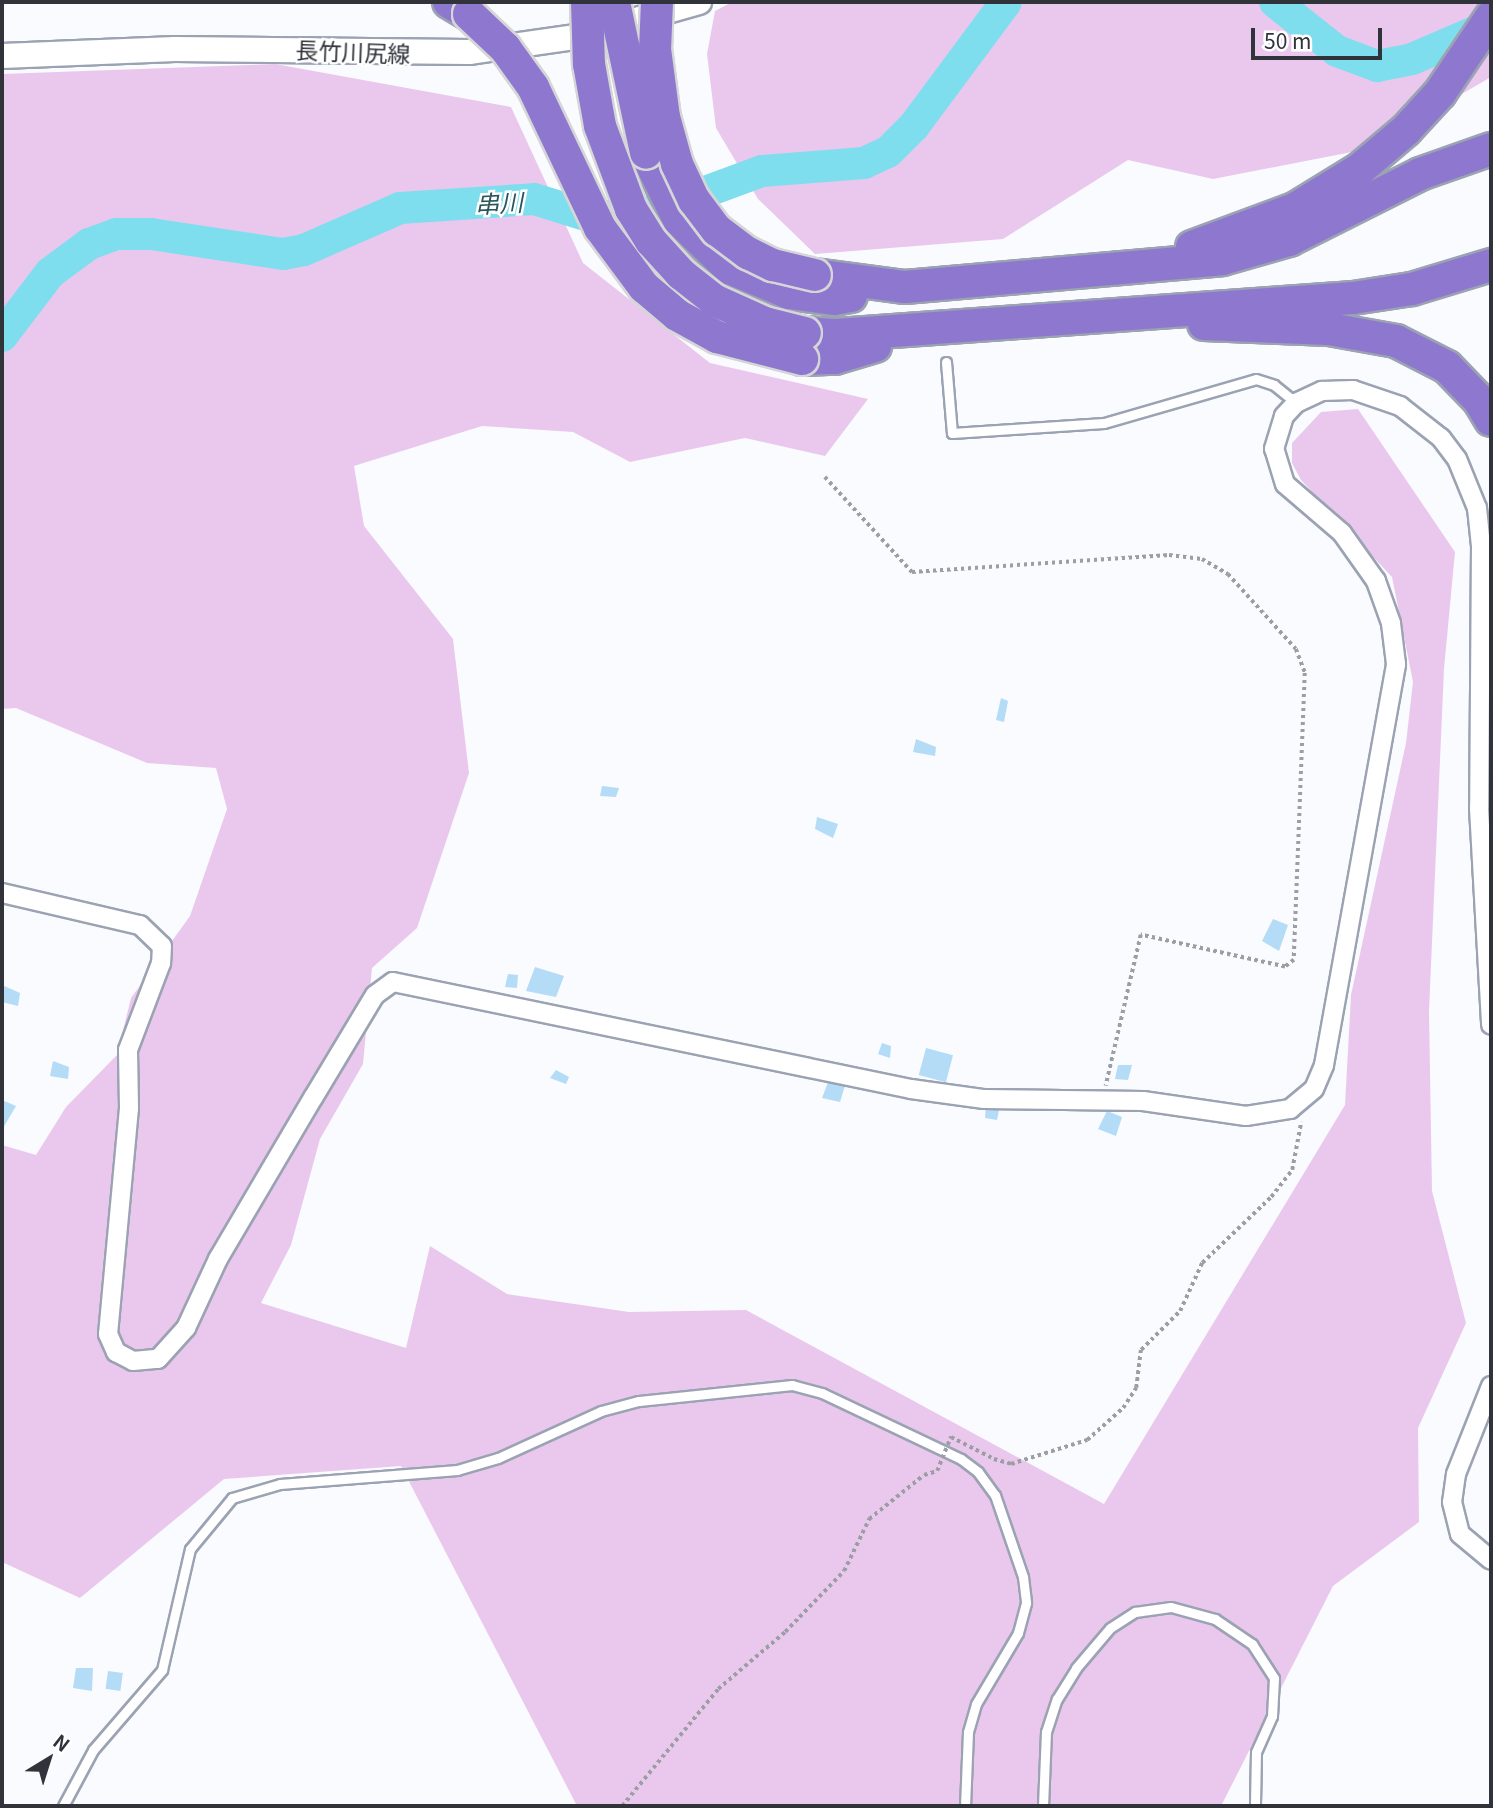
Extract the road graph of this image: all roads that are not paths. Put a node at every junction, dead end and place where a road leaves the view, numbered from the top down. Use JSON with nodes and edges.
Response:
{"nodes":[{"id":1,"x":587,"y":2,"type":"edge"},
{"id":2,"x":614,"y":2,"type":"edge"},
{"id":3,"x":657,"y":2,"type":"edge"},
{"id":4,"x":699,"y":2,"type":"edge"},
{"id":5,"x":459,"y":8,"type":"edge"},
{"id":6,"x":1491,"y":17,"type":"edge"},
{"id":7,"x":2,"y":56,"type":"edge"},
{"id":8,"x":1491,"y":149,"type":"edge"},
{"id":9,"x":1491,"y":265,"type":"edge"},
{"id":10,"x":1103,"y":270,"type":"junction"},
{"id":11,"x":813,"y":286,"type":"junction"},
{"id":12,"x":1121,"y":314,"type":"junction"},
{"id":13,"x":804,"y":346,"type":"junction"},
{"id":14,"x":946,"y":362,"type":"dead end"},
{"id":15,"x":1296,"y":403,"type":"junction"},
{"id":16,"x":1491,"y":420,"type":"edge"},
{"id":17,"x":2,"y":893,"type":"edge"},
{"id":18,"x":1491,"y":1025,"type":"edge"},
{"id":19,"x":1490,"y":1388,"type":"edge"},
{"id":20,"x":1491,"y":1560,"type":"edge"},
{"id":21,"x":63,"y":1806,"type":"edge"},
{"id":22,"x":965,"y":1806,"type":"edge"},
{"id":23,"x":1043,"y":1806,"type":"edge"},
{"id":24,"x":1255,"y":1806,"type":"edge"}],
"edges":[{"from":1,"to":13,"type":"highway","bridge":true},
{"from":2,"to":11,"type":"highway","bridge":true},
{"from":3,"to":11,"type":"highway","bridge":true},
{"from":4,"to":7,"type":"main road","name":"長竹川尻線"},
{"from":5,"to":13,"type":"highway","bridge":true},
{"from":6,"to":10,"type":"highway"},
{"from":8,"to":10,"type":"highway"},
{"from":9,"to":12,"type":"highway"},
{"from":10,"to":11,"type":"highway"},
{"from":12,"to":13,"type":"highway"},
{"from":12,"to":16,"type":"highway"},
{"from":14,"to":15,"type":"lane"},
{"from":15,"to":17,"type":"street"},
{"from":15,"to":18,"type":"street"},
{"from":19,"to":20,"type":"street"},
{"from":21,"to":22,"type":"lane"},
{"from":23,"to":24,"type":"lane"}]}
